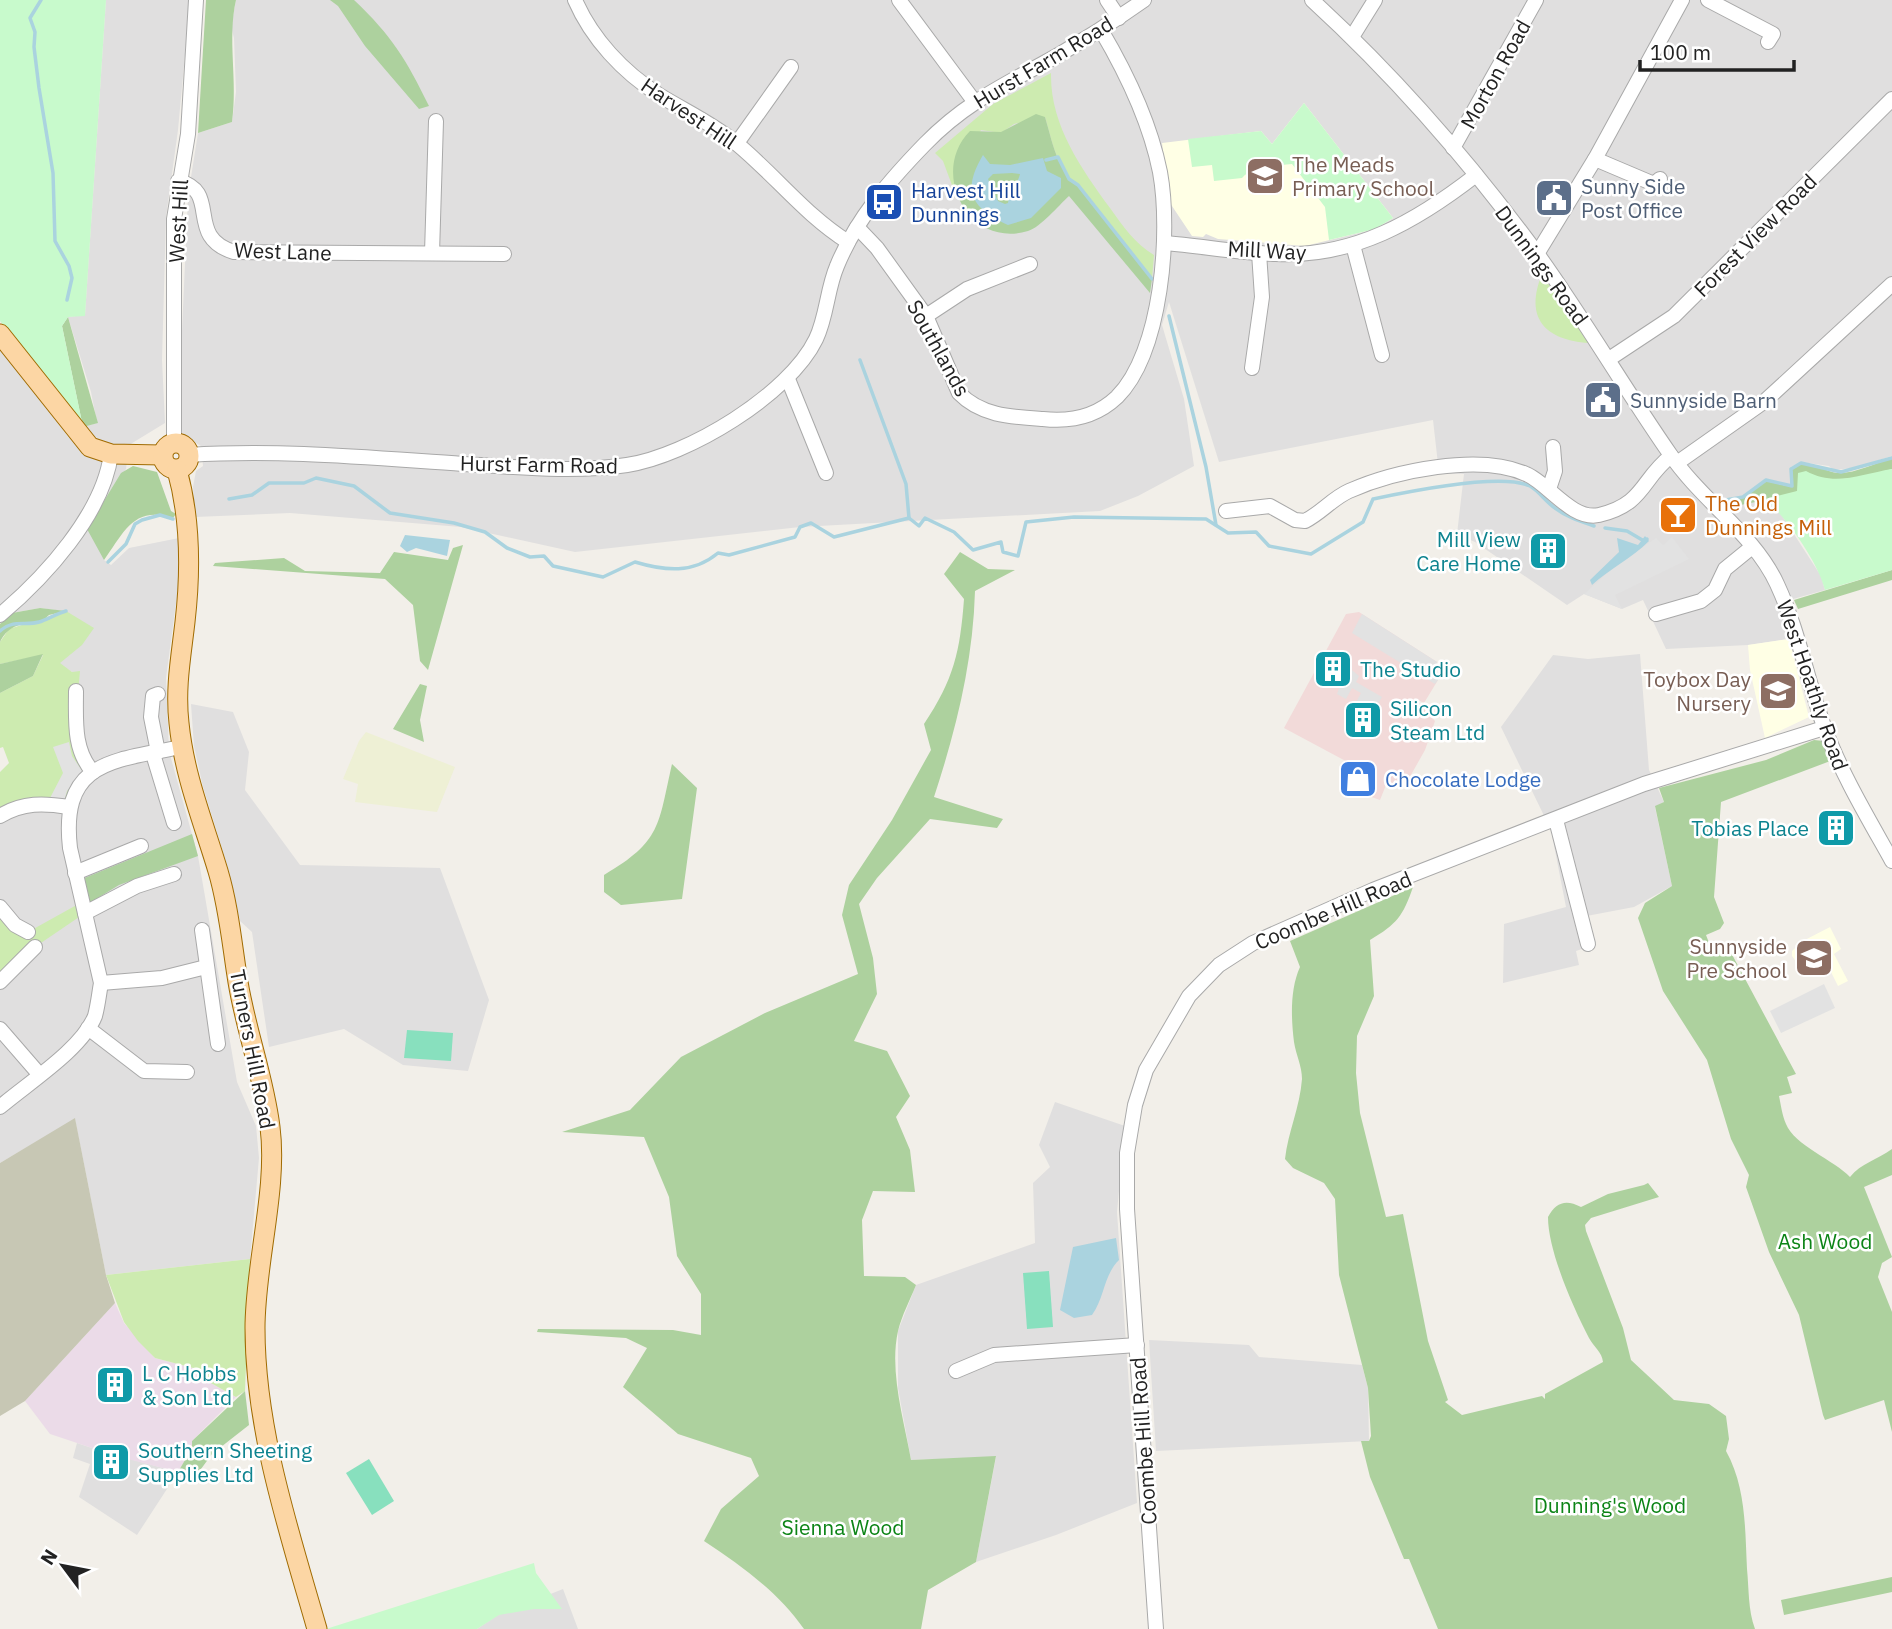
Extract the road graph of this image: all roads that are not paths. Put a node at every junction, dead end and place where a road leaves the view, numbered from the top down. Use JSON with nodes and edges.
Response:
{"nodes":[{"id":1,"x":197,"y":0,"type":"edge"},
{"id":2,"x":575,"y":0,"type":"edge"},
{"id":3,"x":899,"y":0,"type":"edge"},
{"id":4,"x":1107,"y":0,"type":"edge"},
{"id":5,"x":1144,"y":0,"type":"edge"},
{"id":6,"x":1312,"y":0,"type":"edge"},
{"id":7,"x":1375,"y":0,"type":"edge"},
{"id":8,"x":1536,"y":0,"type":"edge"},
{"id":9,"x":1682,"y":0,"type":"edge"},
{"id":10,"x":1708,"y":0,"type":"edge"},
{"id":11,"x":1119,"y":18,"type":"junction"},
{"id":12,"x":1101,"y":30,"type":"junction"},
{"id":13,"x":1772,"y":35,"type":"dead end"},
{"id":14,"x":1352,"y":37,"type":"junction"},
{"id":15,"x":791,"y":67,"type":"dead end"},
{"id":16,"x":1892,"y":99,"type":"edge"},
{"id":17,"x":974,"y":101,"type":"junction"},
{"id":18,"x":436,"y":121,"type":"dead end"},
{"id":19,"x":737,"y":143,"type":"junction"},
{"id":20,"x":1453,"y":148,"type":"junction"},
{"id":21,"x":1595,"y":159,"type":"junction"},
{"id":22,"x":1476,"y":176,"type":"junction"},
{"id":23,"x":178,"y":181,"type":"junction"},
{"id":24,"x":1655,"y":185,"type":"dead end"},
{"id":25,"x":857,"y":227,"type":"junction"},
{"id":26,"x":848,"y":242,"type":"junction"},
{"id":27,"x":1164,"y":243,"type":"junction"},
{"id":28,"x":1353,"y":245,"type":"junction"},
{"id":29,"x":432,"y":253,"type":"junction"},
{"id":30,"x":1259,"y":253,"type":"junction"},
{"id":31,"x":504,"y":254,"type":"dead end"},
{"id":32,"x":1537,"y":254,"type":"junction"},
{"id":33,"x":1030,"y":264,"type":"dead end"},
{"id":34,"x":1892,"y":284,"type":"edge"},
{"id":35,"x":926,"y":316,"type":"junction"},
{"id":36,"x":0,"y":334,"type":"edge"},
{"id":37,"x":1382,"y":355,"type":"dead end"},
{"id":38,"x":1609,"y":359,"type":"junction"},
{"id":39,"x":1252,"y":368,"type":"dead end"},
{"id":40,"x":788,"y":379,"type":"junction"},
{"id":41,"x":1553,"y":447,"type":"dead end"},
{"id":42,"x":111,"y":454,"type":"junction"},
{"id":43,"x":176,"y":455,"type":"junction"},
{"id":44,"x":1674,"y":460,"type":"junction"},
{"id":45,"x":826,"y":473,"type":"dead end"},
{"id":46,"x":1549,"y":489,"type":"junction"},
{"id":47,"x":1226,"y":511,"type":"dead end"},
{"id":48,"x":1752,"y":547,"type":"junction"},
{"id":49,"x":1656,"y":614,"type":"dead end"},
{"id":50,"x":0,"y":615,"type":"edge"},
{"id":51,"x":76,"y":691,"type":"dead end"},
{"id":52,"x":158,"y":694,"type":"dead end"},
{"id":53,"x":1825,"y":728,"type":"junction"},
{"id":54,"x":181,"y":747,"type":"junction"},
{"id":55,"x":156,"y":753,"type":"junction"},
{"id":56,"x":93,"y":772,"type":"junction"},
{"id":57,"x":69,"y":807,"type":"junction"},
{"id":58,"x":0,"y":816,"type":"edge"},
{"id":59,"x":1556,"y":820,"type":"junction"},
{"id":60,"x":174,"y":823,"type":"dead end"},
{"id":61,"x":141,"y":846,"type":"dead end"},
{"id":62,"x":1892,"y":860,"type":"edge"},
{"id":63,"x":75,"y":873,"type":"junction"},
{"id":64,"x":174,"y":874,"type":"dead end"},
{"id":65,"x":0,"y":907,"type":"edge"},
{"id":66,"x":85,"y":914,"type":"junction"},
{"id":67,"x":202,"y":930,"type":"dead end"},
{"id":68,"x":20,"y":932,"type":"dead end"},
{"id":69,"x":1588,"y":944,"type":"dead end"},
{"id":70,"x":36,"y":947,"type":"dead end"},
{"id":71,"x":206,"y":967,"type":"junction"},
{"id":72,"x":0,"y":982,"type":"edge"},
{"id":73,"x":101,"y":983,"type":"junction"},
{"id":74,"x":0,"y":1028,"type":"edge"},
{"id":75,"x":88,"y":1028,"type":"junction"},
{"id":76,"x":218,"y":1044,"type":"dead end"},
{"id":77,"x":187,"y":1072,"type":"dead end"},
{"id":78,"x":38,"y":1074,"type":"junction"},
{"id":79,"x":0,"y":1107,"type":"edge"},
{"id":80,"x":1137,"y":1345,"type":"junction"},
{"id":81,"x":956,"y":1371,"type":"dead end"},
{"id":82,"x":317,"y":1629,"type":"edge"},
{"id":83,"x":1156,"y":1629,"type":"edge"}],
"edges":[{"from":1,"to":23,"type":"street","name":"West Hill"},
{"from":2,"to":19,"type":"street","name":"Harvest Hill"},
{"from":3,"to":17,"type":"street"},
{"from":4,"to":11,"type":"street"},
{"from":5,"to":11,"type":"street","name":"Hurst Farm Road"},
{"from":6,"to":14,"type":"street","name":"Dunnings Road"},
{"from":7,"to":14,"type":"street"},
{"from":8,"to":20,"type":"street","name":"Morton Road"},
{"from":9,"to":21,"type":"street"},
{"from":10,"to":13,"type":"street"},
{"from":11,"to":12,"type":"street","name":"Hurst Farm Road"},
{"from":12,"to":17,"type":"street","name":"Hurst Farm Road"},
{"from":12,"to":27,"type":"street","name":"Southlands"},
{"from":14,"to":20,"type":"street","name":"Dunnings Road"},
{"from":15,"to":19,"type":"street"},
{"from":16,"to":38,"type":"street","name":"Forest View Road"},
{"from":17,"to":25,"type":"street","name":"Hurst Farm Road"},
{"from":18,"to":29,"type":"street"},
{"from":19,"to":26,"type":"street","name":"Harvest Hill"},
{"from":20,"to":22,"type":"street","name":"Dunnings Road"},
{"from":21,"to":24,"type":"street"},
{"from":21,"to":32,"type":"street"},
{"from":22,"to":28,"type":"street","name":"Mill Way"},
{"from":22,"to":32,"type":"street","name":"Dunnings Road"},
{"from":23,"to":29,"type":"street","name":"West Lane"},
{"from":23,"to":43,"type":"street","name":"West Hill"},
{"from":25,"to":26,"type":"street","name":"Hurst Farm Road"},
{"from":25,"to":35,"type":"street","name":"Southlands"},
{"from":26,"to":40,"type":"street","name":"Hurst Farm Road"},
{"from":27,"to":30,"type":"street","name":"Mill Way"},
{"from":27,"to":35,"type":"street","name":"Southlands"},
{"from":28,"to":30,"type":"street","name":"Mill Way"},
{"from":28,"to":37,"type":"street"},
{"from":29,"to":31,"type":"street","name":"West Lane"},
{"from":30,"to":39,"type":"street"},
{"from":32,"to":38,"type":"street","name":"Dunnings Road"},
{"from":33,"to":35,"type":"street"},
{"from":34,"to":44,"type":"street"},
{"from":36,"to":42,"type":"main road"},
{"from":38,"to":44,"type":"street","name":"Dunnings Road"},
{"from":40,"to":43,"type":"street","name":"Hurst Farm Road"},
{"from":40,"to":45,"type":"street"},
{"from":41,"to":46,"type":"street"},
{"from":42,"to":43,"type":"main road"},
{"from":42,"to":50,"type":"street"},
{"from":43,"to":54,"type":"main road","name":"Turners Hill Road"},
{"from":44,"to":46,"type":"street"},
{"from":44,"to":48,"type":"street","name":"Dunnings Road"},
{"from":46,"to":47,"type":"street"},
{"from":48,"to":49,"type":"street"},
{"from":48,"to":53,"type":"street","name":"West Hoathly Road"},
{"from":51,"to":56,"type":"street"},
{"from":52,"to":55,"type":"street"},
{"from":53,"to":59,"type":"street","name":"Coombe Hill Road"},
{"from":53,"to":62,"type":"street","name":"West Hoathly Road"},
{"from":54,"to":55,"type":"street"},
{"from":54,"to":82,"type":"main road","name":"Turners Hill Road"},
{"from":55,"to":56,"type":"street"},
{"from":55,"to":60,"type":"street"},
{"from":56,"to":57,"type":"street"},
{"from":57,"to":58,"type":"street"},
{"from":57,"to":63,"type":"street"},
{"from":59,"to":69,"type":"street"},
{"from":59,"to":80,"type":"street","name":"Coombe Hill Road"},
{"from":61,"to":63,"type":"street"},
{"from":63,"to":66,"type":"street"},
{"from":64,"to":66,"type":"street"},
{"from":65,"to":68,"type":"street"},
{"from":66,"to":73,"type":"street"},
{"from":67,"to":71,"type":"street"},
{"from":70,"to":72,"type":"street"},
{"from":71,"to":73,"type":"street"},
{"from":71,"to":76,"type":"street"},
{"from":73,"to":75,"type":"street"},
{"from":74,"to":78,"type":"street"},
{"from":75,"to":77,"type":"street"},
{"from":75,"to":78,"type":"street"},
{"from":78,"to":79,"type":"street"},
{"from":80,"to":81,"type":"street"},
{"from":80,"to":83,"type":"street","name":"Coombe Hill Road"}]}
